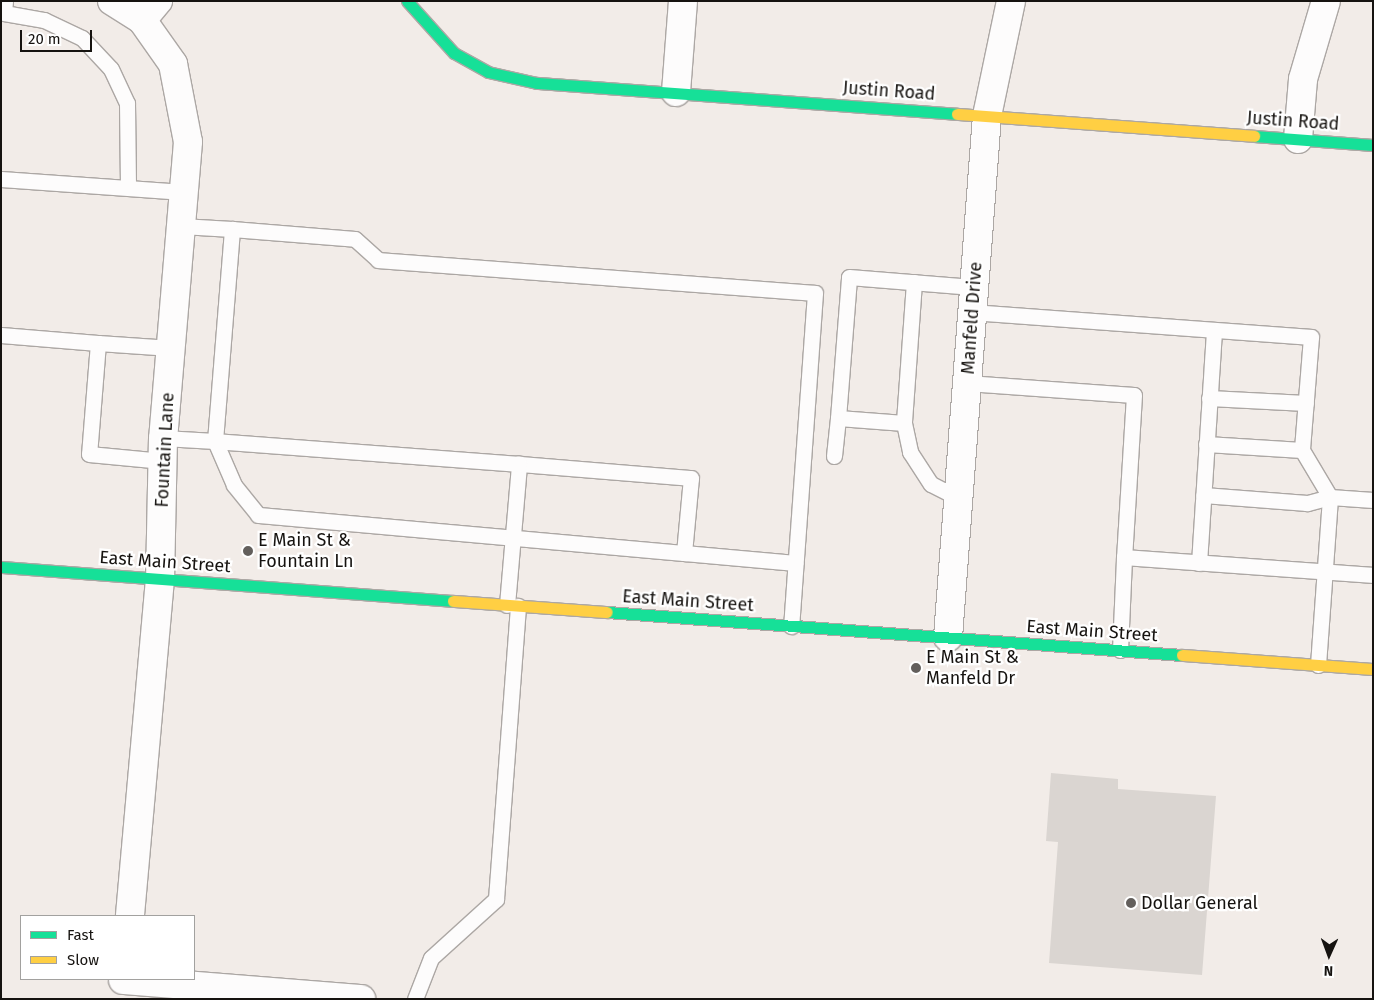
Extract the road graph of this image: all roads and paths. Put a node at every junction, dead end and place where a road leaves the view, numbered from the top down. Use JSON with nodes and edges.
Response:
{"nodes":[{"id":1,"x":112,"y":1,"type":"edge"},
{"id":2,"x":407,"y":1,"type":"edge"},
{"id":3,"x":683,"y":1,"type":"edge"},
{"id":4,"x":1010,"y":1,"type":"edge"},
{"id":5,"x":1326,"y":1,"type":"edge"},
{"id":6,"x":3,"y":9,"type":"edge"},
{"id":7,"x":150,"y":10,"type":"edge"},
{"id":8,"x":676,"y":92,"type":"junction"},
{"id":9,"x":987,"y":116,"type":"junction"},
{"id":10,"x":1298,"y":139,"type":"junction"},
{"id":11,"x":1373,"y":145,"type":"edge"},
{"id":12,"x":1,"y":179,"type":"edge"},
{"id":13,"x":128,"y":187,"type":"junction"},
{"id":14,"x":184,"y":192,"type":"junction"},
{"id":15,"x":181,"y":226,"type":"junction"},
{"id":16,"x":232,"y":230,"type":"junction"},
{"id":17,"x":914,"y":282,"type":"junction"},
{"id":18,"x":972,"y":300,"type":"junction"},
{"id":19,"x":1214,"y":332,"type":"junction"},
{"id":20,"x":1,"y":335,"type":"edge"},
{"id":21,"x":98,"y":343,"type":"junction"},
{"id":22,"x":171,"y":348,"type":"junction"},
{"id":23,"x":968,"y":383,"type":"junction"},
{"id":24,"x":1210,"y":398,"type":"junction"},
{"id":25,"x":1306,"y":403,"type":"junction"},
{"id":26,"x":838,"y":418,"type":"junction"},
{"id":27,"x":904,"y":423,"type":"junction"},
{"id":28,"x":215,"y":441,"type":"junction"},
{"id":29,"x":1206,"y":444,"type":"junction"},
{"id":30,"x":163,"y":449,"type":"junction"},
{"id":31,"x":1302,"y":450,"type":"junction"},
{"id":32,"x":834,"y":456,"type":"dead end"},
{"id":33,"x":519,"y":464,"type":"junction"},
{"id":34,"x":1203,"y":495,"type":"junction"},
{"id":35,"x":1330,"y":497,"type":"junction"},
{"id":36,"x":959,"y":498,"type":"junction"},
{"id":37,"x":1373,"y":500,"type":"edge"},
{"id":38,"x":513,"y":537,"type":"junction"},
{"id":39,"x":684,"y":553,"type":"junction"},
{"id":40,"x":1124,"y":557,"type":"junction"},
{"id":41,"x":796,"y":563,"type":"junction"},
{"id":42,"x":1199,"y":563,"type":"junction"},
{"id":43,"x":1,"y":567,"type":"edge"},
{"id":44,"x":1324,"y":572,"type":"junction"},
{"id":45,"x":1373,"y":575,"type":"edge"},
{"id":46,"x":160,"y":579,"type":"junction"},
{"id":47,"x":512,"y":605,"type":"junction"},
{"id":48,"x":791,"y":626,"type":"junction"},
{"id":49,"x":948,"y":638,"type":"junction"},
{"id":50,"x":1120,"y":650,"type":"junction"},
{"id":51,"x":1318,"y":665,"type":"junction"},
{"id":52,"x":1373,"y":669,"type":"edge"},
{"id":53,"x":130,"y":915,"type":"edge"},
{"id":54,"x":122,"y":986,"type":"edge"},
{"id":55,"x":362,"y":999,"type":"edge"},
{"id":56,"x":415,"y":999,"type":"edge"}],
"edges":[{"from":1,"to":7,"type":"street","name":"Fountain Lane"},
{"from":2,"to":8,"type":"main road","name":"Justin Road"},
{"from":3,"to":8,"type":"street"},
{"from":4,"to":9,"type":"street","name":"Manfeld Drive"},
{"from":5,"to":10,"type":"street"},
{"from":6,"to":13,"type":"lane"},
{"from":7,"to":14,"type":"street","name":"Fountain Lane"},
{"from":8,"to":9,"type":"main road","name":"Justin Road"},
{"from":9,"to":10,"type":"main road","name":"Justin Road"},
{"from":9,"to":18,"type":"street","name":"Manfeld Drive"},
{"from":10,"to":11,"type":"main road","name":"Justin Road"},
{"from":12,"to":13,"type":"lane"},
{"from":13,"to":14,"type":"lane"},
{"from":14,"to":15,"type":"street","name":"Fountain Lane"},
{"from":15,"to":16,"type":"lane"},
{"from":15,"to":22,"type":"street","name":"Fountain Lane"},
{"from":16,"to":28,"type":"lane"},
{"from":16,"to":41,"type":"lane"},
{"from":17,"to":18,"type":"lane"},
{"from":17,"to":26,"type":"lane"},
{"from":17,"to":27,"type":"lane"},
{"from":18,"to":19,"type":"lane"},
{"from":18,"to":23,"type":"street","name":"Manfeld Drive"},
{"from":19,"to":24,"type":"lane"},
{"from":19,"to":25,"type":"lane"},
{"from":20,"to":21,"type":"lane"},
{"from":21,"to":22,"type":"lane"},
{"from":21,"to":30,"type":"lane"},
{"from":22,"to":30,"type":"street","name":"Fountain Lane"},
{"from":23,"to":36,"type":"street","name":"Manfeld Drive"},
{"from":23,"to":40,"type":"lane"},
{"from":24,"to":25,"type":"lane"},
{"from":24,"to":29,"type":"lane"},
{"from":25,"to":31,"type":"lane"},
{"from":26,"to":27,"type":"lane"},
{"from":26,"to":32,"type":"lane"},
{"from":27,"to":36,"type":"lane"},
{"from":28,"to":30,"type":"lane"},
{"from":28,"to":33,"type":"lane"},
{"from":28,"to":38,"type":"lane"},
{"from":29,"to":31,"type":"lane"},
{"from":29,"to":34,"type":"lane"},
{"from":30,"to":46,"type":"street","name":"Fountain Lane"},
{"from":31,"to":35,"type":"lane"},
{"from":33,"to":38,"type":"lane"},
{"from":33,"to":39,"type":"lane"},
{"from":34,"to":35,"type":"lane"},
{"from":34,"to":42,"type":"lane"},
{"from":35,"to":37,"type":"lane"},
{"from":35,"to":44,"type":"lane"},
{"from":36,"to":49,"type":"street","name":"Manfeld Drive"},
{"from":38,"to":39,"type":"lane"},
{"from":38,"to":47,"type":"lane"},
{"from":39,"to":41,"type":"lane"},
{"from":40,"to":42,"type":"lane"},
{"from":40,"to":50,"type":"lane"},
{"from":41,"to":48,"type":"lane"},
{"from":42,"to":44,"type":"lane"},
{"from":43,"to":46,"type":"main road","name":"East Main Street"},
{"from":44,"to":45,"type":"lane"},
{"from":44,"to":51,"type":"lane"},
{"from":46,"to":47,"type":"main road","name":"East Main Street"},
{"from":46,"to":53,"type":"street","name":"Fountain Lane"},
{"from":47,"to":48,"type":"main road","name":"East Main Street"},
{"from":47,"to":56,"type":"lane"},
{"from":48,"to":49,"type":"main road","name":"East Main Street"},
{"from":49,"to":50,"type":"main road","name":"East Main Street"},
{"from":50,"to":51,"type":"main road","name":"East Main Street"},
{"from":51,"to":52,"type":"main road","name":"East Main Street"},
{"from":54,"to":55,"type":"street"}]}
